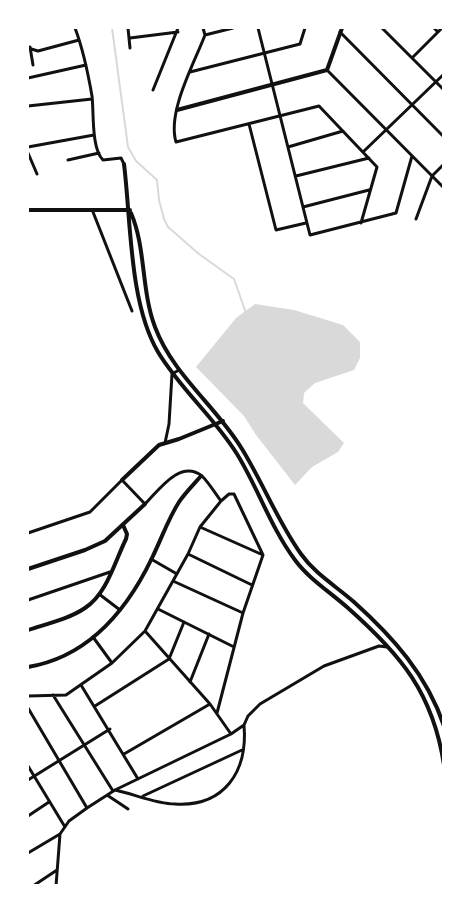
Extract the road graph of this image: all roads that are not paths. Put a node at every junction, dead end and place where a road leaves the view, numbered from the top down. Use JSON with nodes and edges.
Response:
{"nodes":[{"id":1,"x":75,"y":28,"type":"edge"},
{"id":2,"x":128,"y":28,"type":"edge"},
{"id":3,"x":203,"y":28,"type":"edge"},
{"id":4,"x":233,"y":28,"type":"edge"},
{"id":5,"x":258,"y":28,"type":"edge"},
{"id":6,"x":305,"y":28,"type":"edge"},
{"id":7,"x":382,"y":28,"type":"edge"},
{"id":8,"x":434,"y":28,"type":"edge"},
{"id":9,"x":442,"y":28,"type":"edge"},
{"id":10,"x":224,"y":29,"type":"edge"},
{"id":11,"x":178,"y":30,"type":"edge"},
{"id":12,"x":341,"y":30,"type":"edge"},
{"id":13,"x":438,"y":32,"type":"junction"},
{"id":14,"x":205,"y":35,"type":"junction"},
{"id":15,"x":130,"y":38,"type":"junction"},
{"id":16,"x":79,"y":40,"type":"junction"},
{"id":17,"x":29,"y":47,"type":"edge"},
{"id":18,"x":130,"y":48,"type":"dead end"},
{"id":19,"x":265,"y":53,"type":"junction"},
{"id":20,"x":412,"y":58,"type":"junction"},
{"id":21,"x":34,"y":65,"type":"dead end"},
{"id":22,"x":86,"y":65,"type":"junction"},
{"id":23,"x":327,"y":70,"type":"junction"},
{"id":24,"x":190,"y":72,"type":"junction"},
{"id":25,"x":444,"y":74,"type":"edge"},
{"id":26,"x":28,"y":78,"type":"edge"},
{"id":27,"x":435,"y":82,"type":"junction"},
{"id":28,"x":273,"y":86,"type":"junction"},
{"id":29,"x":153,"y":90,"type":"dead end"},
{"id":30,"x":444,"y":90,"type":"edge"},
{"id":31,"x":92,"y":99,"type":"junction"},
{"id":32,"x":28,"y":105,"type":"edge"},
{"id":33,"x":412,"y":105,"type":"junction"},
{"id":34,"x":177,"y":110,"type":"junction"},
{"id":35,"x":28,"y":112,"type":"edge"},
{"id":36,"x":280,"y":115,"type":"junction"},
{"id":37,"x":249,"y":124,"type":"junction"},
{"id":38,"x":386,"y":129,"type":"junction"},
{"id":39,"x":343,"y":131,"type":"junction"},
{"id":40,"x":94,"y":135,"type":"junction"},
{"id":41,"x":444,"y":137,"type":"edge"},
{"id":42,"x":28,"y":147,"type":"edge"},
{"id":43,"x":288,"y":147,"type":"junction"},
{"id":44,"x":363,"y":152,"type":"junction"},
{"id":45,"x":99,"y":153,"type":"junction"},
{"id":46,"x":28,"y":154,"type":"edge"},
{"id":47,"x":412,"y":156,"type":"junction"},
{"id":48,"x":369,"y":158,"type":"junction"},
{"id":49,"x":68,"y":160,"type":"dead end"},
{"id":50,"x":124,"y":164,"type":"joint"},
{"id":51,"x":444,"y":164,"type":"edge"},
{"id":52,"x":37,"y":174,"type":"dead end"},
{"id":53,"x":296,"y":176,"type":"junction"},
{"id":54,"x":432,"y":176,"type":"junction"},
{"id":55,"x":444,"y":188,"type":"edge"},
{"id":56,"x":370,"y":190,"type":"junction"},
{"id":57,"x":303,"y":207,"type":"junction"},
{"id":58,"x":28,"y":210,"type":"edge"},
{"id":59,"x":130,"y":210,"type":"junction"},
{"id":60,"x":93,"y":212,"type":"junction"},
{"id":61,"x":416,"y":219,"type":"dead end"},
{"id":62,"x":306,"y":223,"type":"junction"},
{"id":63,"x":361,"y":223,"type":"junction"},
{"id":64,"x":132,"y":311,"type":"dead end"},
{"id":65,"x":178,"y":370,"type":"junction"},
{"id":66,"x":172,"y":374,"type":"junction"},
{"id":67,"x":223,"y":421,"type":"junction"},
{"id":68,"x":214,"y":423,"type":"junction"},
{"id":69,"x":165,"y":443,"type":"junction"},
{"id":70,"x":201,"y":476,"type":"junction"},
{"id":71,"x":122,"y":480,"type":"junction"},
{"id":72,"x":221,"y":501,"type":"junction"},
{"id":73,"x":145,"y":504,"type":"junction"},
{"id":74,"x":123,"y":525,"type":"junction"},
{"id":75,"x":200,"y":527,"type":"junction"},
{"id":76,"x":28,"y":533,"type":"edge"},
{"id":77,"x":188,"y":554,"type":"junction"},
{"id":78,"x":263,"y":555,"type":"junction"},
{"id":79,"x":151,"y":560,"type":"junction"},
{"id":80,"x":28,"y":569,"type":"edge"},
{"id":81,"x":110,"y":572,"type":"junction"},
{"id":82,"x":177,"y":574,"type":"junction"},
{"id":83,"x":173,"y":581,"type":"junction"},
{"id":84,"x":252,"y":585,"type":"junction"},
{"id":85,"x":99,"y":594,"type":"junction"},
{"id":86,"x":28,"y":600,"type":"edge"},
{"id":87,"x":158,"y":609,"type":"junction"},
{"id":88,"x":121,"y":611,"type":"junction"},
{"id":89,"x":243,"y":613,"type":"junction"},
{"id":90,"x":184,"y":622,"type":"junction"},
{"id":91,"x":28,"y":630,"type":"edge"},
{"id":92,"x":145,"y":630,"type":"junction"},
{"id":93,"x":208,"y":634,"type":"junction"},
{"id":94,"x":93,"y":637,"type":"junction"},
{"id":95,"x":396,"y":642,"type":"junction"},
{"id":96,"x":234,"y":647,"type":"junction"},
{"id":97,"x":390,"y":648,"type":"junction"},
{"id":98,"x":169,"y":659,"type":"junction"},
{"id":99,"x":112,"y":663,"type":"junction"},
{"id":100,"x":28,"y":666,"type":"edge"},
{"id":101,"x":190,"y":682,"type":"junction"},
{"id":102,"x":81,"y":685,"type":"junction"},
{"id":103,"x":54,"y":695,"type":"junction"},
{"id":104,"x":28,"y":696,"type":"edge"},
{"id":105,"x":210,"y":704,"type":"junction"},
{"id":106,"x":95,"y":706,"type":"junction"},
{"id":107,"x":28,"y":708,"type":"edge"},
{"id":108,"x":217,"y":713,"type":"junction"},
{"id":109,"x":244,"y":725,"type":"junction"},
{"id":110,"x":444,"y":726,"type":"edge"},
{"id":111,"x":110,"y":729,"type":"junction"},
{"id":112,"x":231,"y":734,"type":"junction"},
{"id":113,"x":84,"y":744,"type":"junction"},
{"id":114,"x":242,"y":750,"type":"junction"},
{"id":115,"x":124,"y":754,"type":"junction"},
{"id":116,"x":59,"y":760,"type":"junction"},
{"id":117,"x":444,"y":765,"type":"edge"},
{"id":118,"x":28,"y":766,"type":"edge"},
{"id":119,"x":34,"y":776,"type":"junction"},
{"id":120,"x":28,"y":780,"type":"edge"},
{"id":121,"x":138,"y":780,"type":"junction"},
{"id":122,"x":114,"y":791,"type":"junction"},
{"id":123,"x":107,"y":795,"type":"junction"},
{"id":124,"x":142,"y":796,"type":"junction"},
{"id":125,"x":49,"y":802,"type":"junction"},
{"id":126,"x":87,"y":808,"type":"junction"},
{"id":127,"x":128,"y":809,"type":"dead end"},
{"id":128,"x":28,"y":816,"type":"edge"},
{"id":129,"x":65,"y":827,"type":"junction"},
{"id":130,"x":60,"y":834,"type":"junction"},
{"id":131,"x":28,"y":854,"type":"edge"},
{"id":132,"x":57,"y":870,"type":"junction"},
{"id":133,"x":33,"y":886,"type":"edge"},
{"id":134,"x":56,"y":886,"type":"edge"}],
"edges":[{"from":1,"to":16,"type":"street"},
{"from":2,"to":15,"type":"street"},
{"from":3,"to":14,"type":"street"},
{"from":4,"to":10,"type":"street"},
{"from":5,"to":19,"type":"street"},
{"from":6,"to":19,"type":"street"},
{"from":7,"to":20,"type":"street"},
{"from":8,"to":13,"type":"street"},
{"from":9,"to":13,"type":"street"},
{"from":10,"to":14,"type":"street"},
{"from":11,"to":15,"type":"street"},
{"from":11,"to":29,"type":"street"},
{"from":12,"to":23,"type":"street"},
{"from":12,"to":33,"type":"street"},
{"from":13,"to":20,"type":"street"},
{"from":14,"to":24,"type":"street"},
{"from":15,"to":18,"type":"street"},
{"from":16,"to":17,"type":"street"},
{"from":16,"to":22,"type":"street"},
{"from":17,"to":21,"type":"street"},
{"from":19,"to":24,"type":"street"},
{"from":19,"to":28,"type":"street"},
{"from":20,"to":27,"type":"street"},
{"from":22,"to":26,"type":"street"},
{"from":22,"to":31,"type":"street"},
{"from":23,"to":28,"type":"street"},
{"from":23,"to":38,"type":"street"},
{"from":24,"to":34,"type":"street"},
{"from":25,"to":27,"type":"street"},
{"from":27,"to":30,"type":"street"},
{"from":27,"to":33,"type":"street"},
{"from":28,"to":34,"type":"street"},
{"from":28,"to":36,"type":"street"},
{"from":31,"to":32,"type":"street"},
{"from":31,"to":40,"type":"street"},
{"from":32,"to":35,"type":"street"},
{"from":33,"to":38,"type":"street"},
{"from":33,"to":41,"type":"street"},
{"from":34,"to":37,"type":"street"},
{"from":36,"to":37,"type":"street"},
{"from":36,"to":39,"type":"street"},
{"from":36,"to":43,"type":"street"},
{"from":37,"to":62,"type":"street"},
{"from":38,"to":44,"type":"street"},
{"from":38,"to":47,"type":"street"},
{"from":39,"to":43,"type":"street"},
{"from":39,"to":44,"type":"street"},
{"from":40,"to":42,"type":"street"},
{"from":40,"to":45,"type":"street"},
{"from":43,"to":53,"type":"street"},
{"from":44,"to":48,"type":"street"},
{"from":45,"to":49,"type":"street"},
{"from":45,"to":50,"type":"street"},
{"from":46,"to":52,"type":"street"},
{"from":47,"to":54,"type":"street"},
{"from":47,"to":63,"type":"street"},
{"from":48,"to":53,"type":"street"},
{"from":48,"to":56,"type":"street"},
{"from":50,"to":59,"type":"street"},
{"from":51,"to":54,"type":"street"},
{"from":53,"to":57,"type":"street"},
{"from":54,"to":55,"type":"street"},
{"from":54,"to":61,"type":"street"},
{"from":56,"to":57,"type":"street"},
{"from":56,"to":63,"type":"street"},
{"from":57,"to":62,"type":"street"},
{"from":58,"to":60,"type":"street"},
{"from":59,"to":60,"type":"street"},
{"from":59,"to":65,"type":"street"},
{"from":59,"to":66,"type":"street"},
{"from":60,"to":64,"type":"street"},
{"from":62,"to":63,"type":"street"},
{"from":65,"to":66,"type":"street"},
{"from":65,"to":67,"type":"street"},
{"from":66,"to":68,"type":"street"},
{"from":66,"to":69,"type":"street"},
{"from":67,"to":68,"type":"street"},
{"from":67,"to":95,"type":"street"},
{"from":68,"to":69,"type":"street"},
{"from":68,"to":97,"type":"street"},
{"from":69,"to":71,"type":"street"},
{"from":70,"to":72,"type":"street"},
{"from":70,"to":73,"type":"street"},
{"from":70,"to":79,"type":"street"},
{"from":71,"to":73,"type":"street"},
{"from":71,"to":76,"type":"street"},
{"from":72,"to":75,"type":"street"},
{"from":72,"to":78,"type":"street"},
{"from":73,"to":74,"type":"street"},
{"from":74,"to":80,"type":"street"},
{"from":74,"to":81,"type":"street"},
{"from":75,"to":77,"type":"street"},
{"from":75,"to":78,"type":"street"},
{"from":77,"to":82,"type":"street"},
{"from":77,"to":84,"type":"street"},
{"from":78,"to":84,"type":"street"},
{"from":79,"to":82,"type":"street"},
{"from":79,"to":88,"type":"street"},
{"from":81,"to":85,"type":"street"},
{"from":81,"to":86,"type":"street"},
{"from":82,"to":83,"type":"street"},
{"from":83,"to":87,"type":"street"},
{"from":83,"to":89,"type":"street"},
{"from":84,"to":89,"type":"street"},
{"from":85,"to":88,"type":"street"},
{"from":85,"to":91,"type":"street"},
{"from":87,"to":90,"type":"street"},
{"from":87,"to":92,"type":"street"},
{"from":88,"to":94,"type":"street"},
{"from":89,"to":96,"type":"street"},
{"from":90,"to":93,"type":"street"},
{"from":90,"to":98,"type":"street"},
{"from":92,"to":98,"type":"street"},
{"from":92,"to":99,"type":"street"},
{"from":93,"to":96,"type":"street"},
{"from":93,"to":101,"type":"street"},
{"from":94,"to":99,"type":"street"},
{"from":94,"to":100,"type":"street"},
{"from":95,"to":97,"type":"street"},
{"from":95,"to":110,"type":"street"},
{"from":96,"to":108,"type":"street"},
{"from":97,"to":109,"type":"street"},
{"from":97,"to":117,"type":"street"},
{"from":98,"to":101,"type":"street"},
{"from":98,"to":106,"type":"street"},
{"from":99,"to":102,"type":"street"},
{"from":101,"to":105,"type":"street"},
{"from":102,"to":103,"type":"street"},
{"from":102,"to":106,"type":"street"},
{"from":103,"to":104,"type":"street"},
{"from":103,"to":113,"type":"street"},
{"from":105,"to":108,"type":"street"},
{"from":105,"to":115,"type":"street"},
{"from":106,"to":111,"type":"street"},
{"from":107,"to":116,"type":"street"},
{"from":108,"to":112,"type":"street"},
{"from":109,"to":112,"type":"street"},
{"from":109,"to":114,"type":"street"},
{"from":111,"to":113,"type":"street"},
{"from":111,"to":115,"type":"street"},
{"from":112,"to":121,"type":"street"},
{"from":113,"to":116,"type":"street"},
{"from":113,"to":122,"type":"street"},
{"from":114,"to":124,"type":"street"},
{"from":114,"to":124,"type":"street"},
{"from":115,"to":121,"type":"street"},
{"from":116,"to":119,"type":"street"},
{"from":116,"to":126,"type":"street"},
{"from":118,"to":119,"type":"street"},
{"from":119,"to":120,"type":"street"},
{"from":119,"to":125,"type":"street"},
{"from":121,"to":122,"type":"street"},
{"from":122,"to":123,"type":"street"},
{"from":122,"to":124,"type":"street"},
{"from":123,"to":126,"type":"street"},
{"from":123,"to":127,"type":"street"},
{"from":125,"to":128,"type":"street"},
{"from":125,"to":129,"type":"street"},
{"from":126,"to":129,"type":"street"},
{"from":129,"to":130,"type":"street"},
{"from":130,"to":131,"type":"street"},
{"from":130,"to":132,"type":"street"},
{"from":132,"to":133,"type":"street"},
{"from":132,"to":134,"type":"street"}]}
